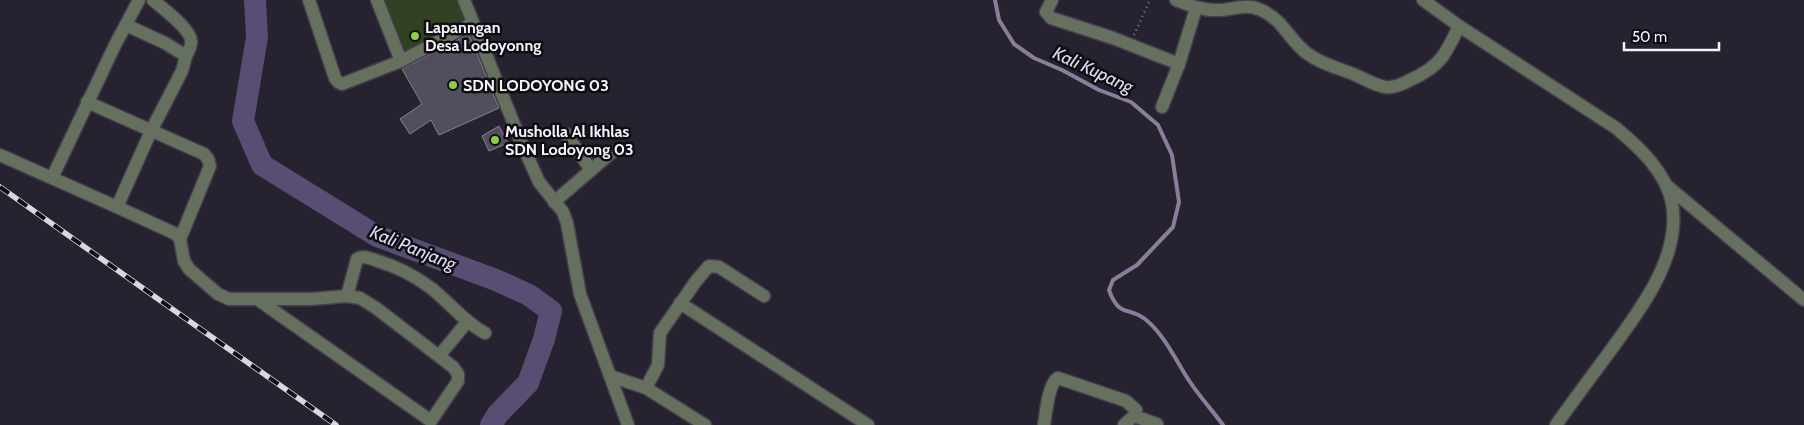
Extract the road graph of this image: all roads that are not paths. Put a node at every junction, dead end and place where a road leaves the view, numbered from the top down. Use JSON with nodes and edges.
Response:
{"nodes":[{"id":1,"x":139,"y":0,"type":"edge"},
{"id":2,"x":153,"y":0,"type":"edge"},
{"id":3,"x":309,"y":0,"type":"edge"},
{"id":4,"x":377,"y":0,"type":"edge"},
{"id":5,"x":464,"y":0,"type":"edge"},
{"id":6,"x":1052,"y":0,"type":"edge"},
{"id":7,"x":1176,"y":0,"type":"edge"},
{"id":8,"x":1423,"y":0,"type":"edge"},
{"id":9,"x":1196,"y":8,"type":"junction"},
{"id":10,"x":473,"y":23,"type":"junction"},
{"id":11,"x":126,"y":25,"type":"junction"},
{"id":12,"x":1458,"y":26,"type":"junction"},
{"id":13,"x":186,"y":56,"type":"junction"},
{"id":14,"x":401,"y":61,"type":"junction"},
{"id":15,"x":1178,"y":64,"type":"junction"},
{"id":16,"x":87,"y":102,"type":"junction"},
{"id":17,"x":1162,"y":107,"type":"dead end"},
{"id":18,"x":151,"y":131,"type":"junction"},
{"id":19,"x":566,"y":134,"type":"dead end"},
{"id":20,"x":612,"y":152,"type":"dead end"},
{"id":21,"x":0,"y":155,"type":"edge"},
{"id":22,"x":591,"y":170,"type":"junction"},
{"id":23,"x":52,"y":178,"type":"junction"},
{"id":24,"x":1665,"y":184,"type":"junction"},
{"id":25,"x":554,"y":202,"type":"junction"},
{"id":26,"x":117,"y":207,"type":"junction"},
{"id":27,"x":180,"y":238,"type":"junction"},
{"id":28,"x":347,"y":296,"type":"junction"},
{"id":29,"x":764,"y":296,"type":"dead end"},
{"id":30,"x":257,"y":298,"type":"junction"},
{"id":31,"x":1804,"y":300,"type":"edge"},
{"id":32,"x":680,"y":303,"type":"junction"},
{"id":33,"x":467,"y":322,"type":"junction"},
{"id":34,"x":485,"y":333,"type":"dead end"},
{"id":35,"x":439,"y":356,"type":"junction"},
{"id":36,"x":610,"y":376,"type":"junction"},
{"id":37,"x":646,"y":388,"type":"junction"},
{"id":38,"x":1129,"y":421,"type":"edge"},
{"id":39,"x":434,"y":423,"type":"edge"},
{"id":40,"x":1157,"y":424,"type":"edge"},
{"id":41,"x":628,"y":425,"type":"edge"},
{"id":42,"x":705,"y":425,"type":"edge"},
{"id":43,"x":868,"y":425,"type":"edge"},
{"id":44,"x":1044,"y":425,"type":"edge"},
{"id":45,"x":1556,"y":425,"type":"edge"}],
"edges":[{"from":1,"to":11,"type":"street"},
{"from":2,"to":13,"type":"street"},
{"from":3,"to":14,"type":"street"},
{"from":4,"to":14,"type":"street"},
{"from":5,"to":10,"type":"street"},
{"from":6,"to":15,"type":"street"},
{"from":7,"to":9,"type":"street"},
{"from":8,"to":12,"type":"street"},
{"from":9,"to":12,"type":"street"},
{"from":9,"to":15,"type":"street"},
{"from":10,"to":14,"type":"street"},
{"from":10,"to":25,"type":"street"},
{"from":11,"to":13,"type":"street"},
{"from":11,"to":16,"type":"street"},
{"from":12,"to":24,"type":"street"},
{"from":13,"to":18,"type":"street"},
{"from":15,"to":17,"type":"street"},
{"from":16,"to":18,"type":"street"},
{"from":16,"to":23,"type":"street"},
{"from":18,"to":26,"type":"street"},
{"from":18,"to":27,"type":"street"},
{"from":19,"to":22,"type":"street"},
{"from":20,"to":22,"type":"street"},
{"from":21,"to":23,"type":"street"},
{"from":22,"to":25,"type":"street"},
{"from":23,"to":26,"type":"street"},
{"from":24,"to":31,"type":"street"},
{"from":24,"to":45,"type":"street"},
{"from":25,"to":36,"type":"street"},
{"from":26,"to":27,"type":"street"},
{"from":27,"to":30,"type":"street"},
{"from":28,"to":30,"type":"street"},
{"from":28,"to":33,"type":"street"},
{"from":28,"to":35,"type":"street"},
{"from":29,"to":32,"type":"street"},
{"from":30,"to":39,"type":"street"},
{"from":32,"to":37,"type":"street"},
{"from":32,"to":43,"type":"street"},
{"from":33,"to":34,"type":"street"},
{"from":33,"to":35,"type":"street"},
{"from":35,"to":39,"type":"street"},
{"from":36,"to":37,"type":"street"},
{"from":36,"to":41,"type":"street"},
{"from":37,"to":42,"type":"street"},
{"from":38,"to":40,"type":"street"},
{"from":38,"to":44,"type":"street"}]}
